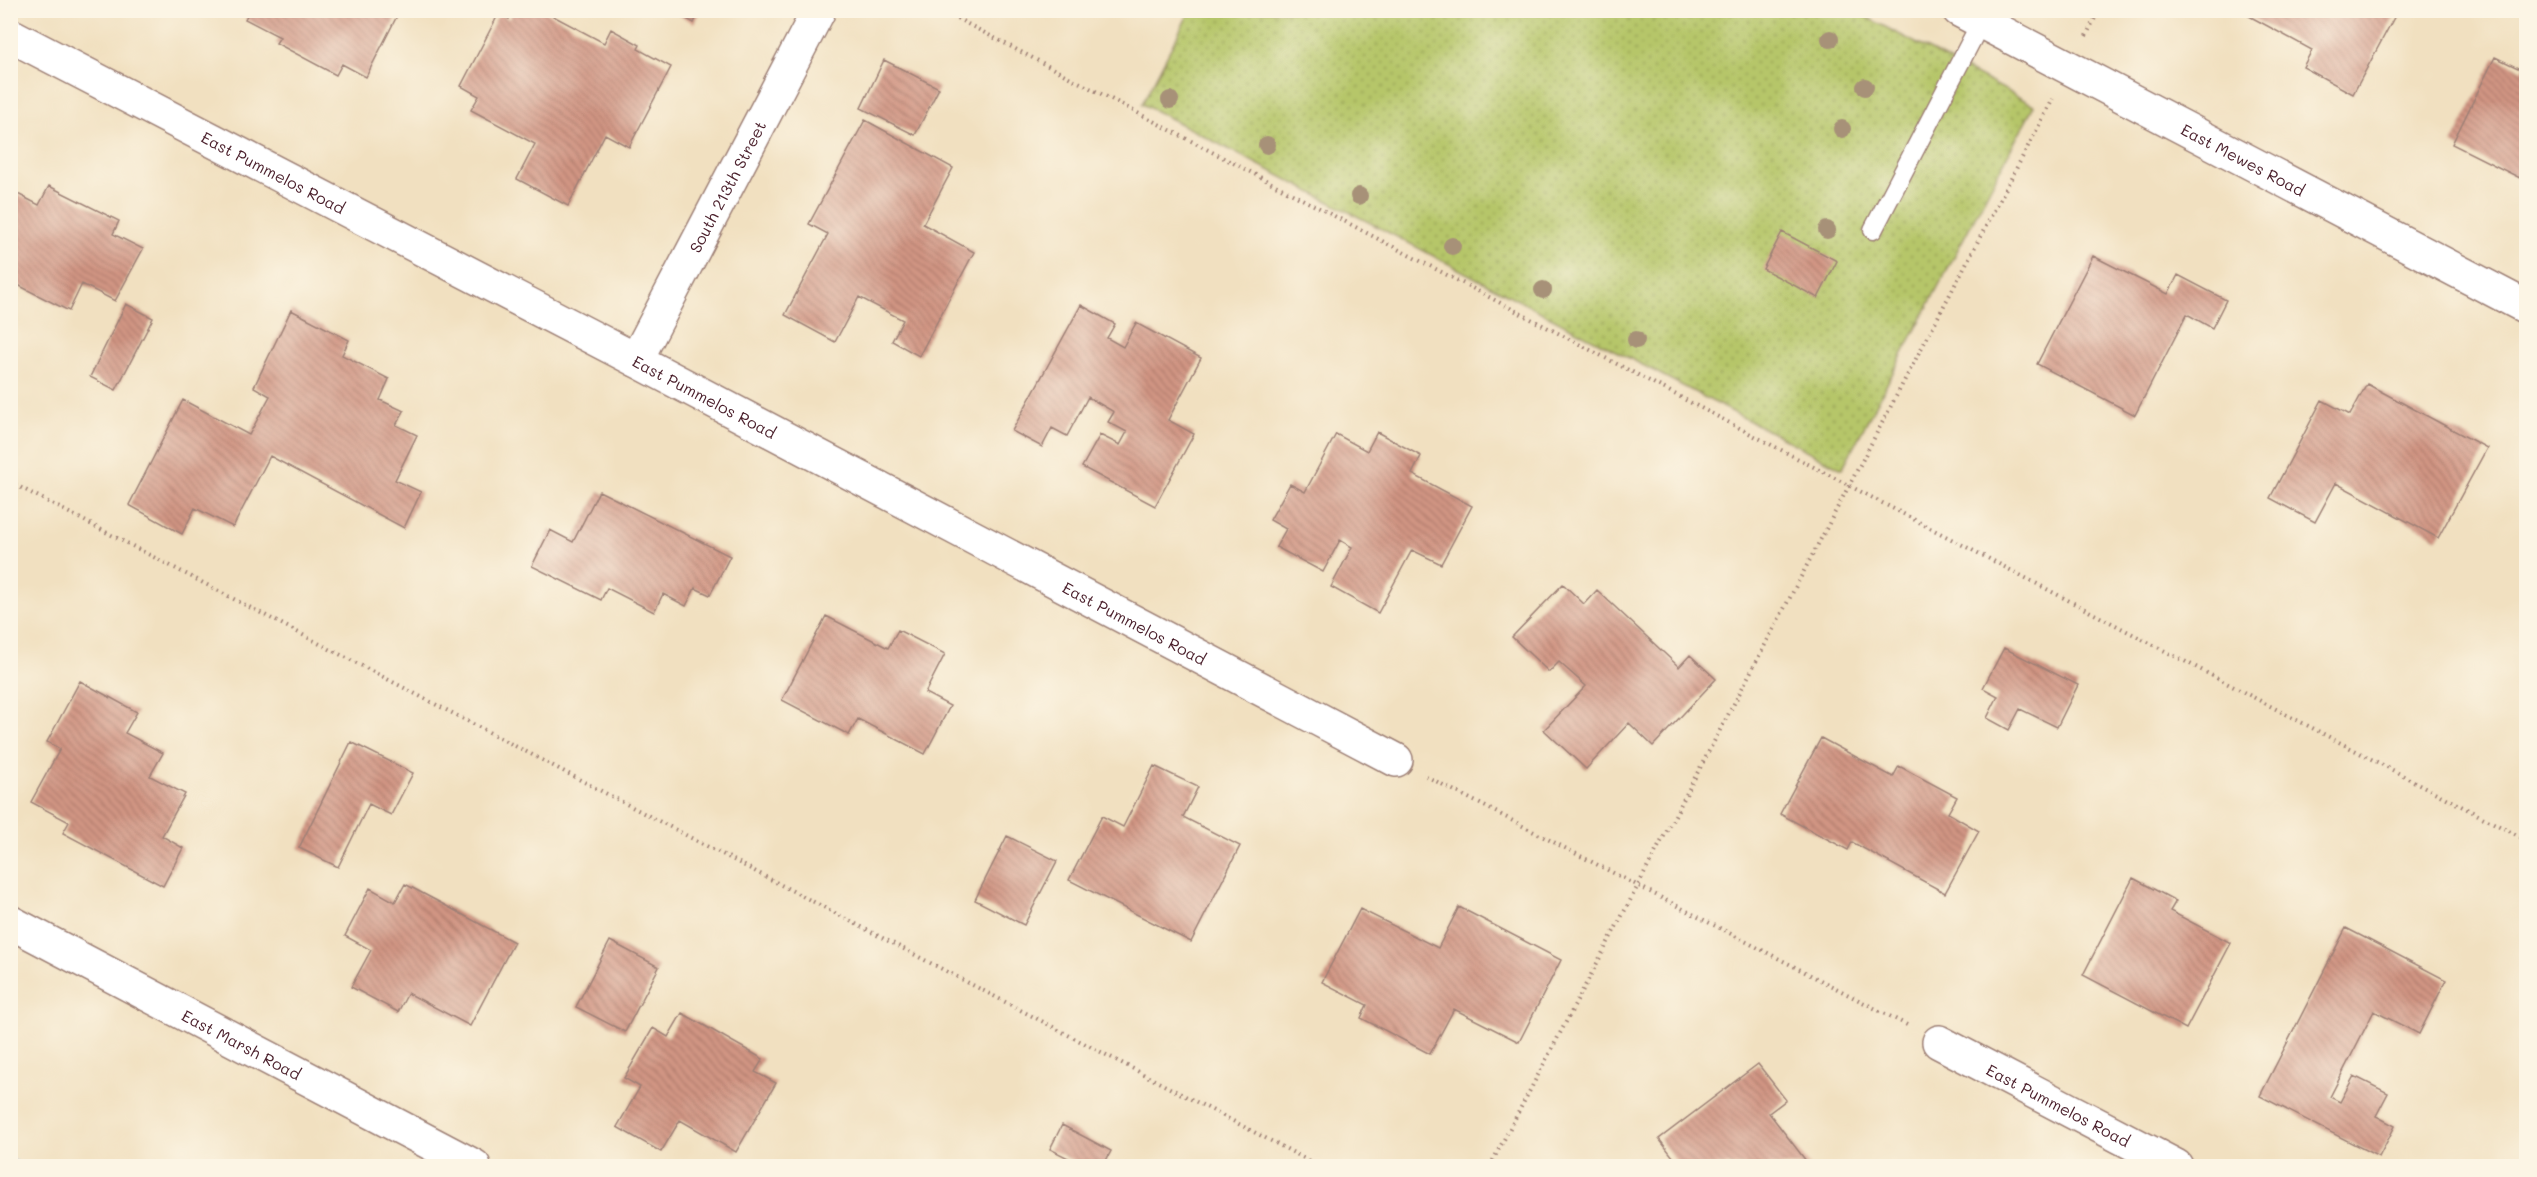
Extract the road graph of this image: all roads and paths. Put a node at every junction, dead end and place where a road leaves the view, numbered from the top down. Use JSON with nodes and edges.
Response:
{"nodes":[{"id":1,"x":819,"y":10,"type":"edge"},
{"id":2,"x":941,"y":10,"type":"edge"},
{"id":3,"x":2099,"y":10,"type":"edge"},
{"id":4,"x":1970,"y":16,"type":"edge"},
{"id":5,"x":10,"y":35,"type":"edge"},
{"id":6,"x":2069,"y":68,"type":"junction"},
{"id":7,"x":1873,"y":230,"type":"dead end"},
{"id":8,"x":2526,"y":307,"type":"edge"},
{"id":9,"x":636,"y":360,"type":"junction"},
{"id":10,"x":10,"y":482,"type":"edge"},
{"id":11,"x":1849,"y":485,"type":"junction"},
{"id":12,"x":1396,"y":760,"type":"joint"},
{"id":13,"x":2526,"y":840,"type":"edge"},
{"id":14,"x":1638,"y":886,"type":"junction"},
{"id":15,"x":10,"y":922,"type":"edge"},
{"id":16,"x":1940,"y":1042,"type":"joint"},
{"id":17,"x":474,"y":1167,"type":"edge"},
{"id":18,"x":1318,"y":1167,"type":"edge"},
{"id":19,"x":1490,"y":1167,"type":"edge"},
{"id":20,"x":2176,"y":1167,"type":"edge"}],
"edges":[{"from":1,"to":9,"type":"street","name":"South 213th Street"},
{"from":2,"to":11,"type":"path"},
{"from":3,"to":6,"type":"path"},
{"from":4,"to":6,"type":"street","name":"East Mewes Road"},
{"from":4,"to":7,"type":"lane"},
{"from":5,"to":9,"type":"street","name":"East Pummelos Road"},
{"from":6,"to":8,"type":"street","name":"East Mewes Road"},
{"from":6,"to":11,"type":"path"},
{"from":9,"to":12,"type":"street","name":"East Pummelos Road"},
{"from":10,"to":18,"type":"path"},
{"from":11,"to":13,"type":"path"},
{"from":11,"to":14,"type":"path"},
{"from":12,"to":14,"type":"path"},
{"from":14,"to":16,"type":"path"},
{"from":14,"to":19,"type":"path"},
{"from":15,"to":17,"type":"street","name":"East Marsh Road"},
{"from":16,"to":20,"type":"street","name":"East Pummelos Road"}]}
